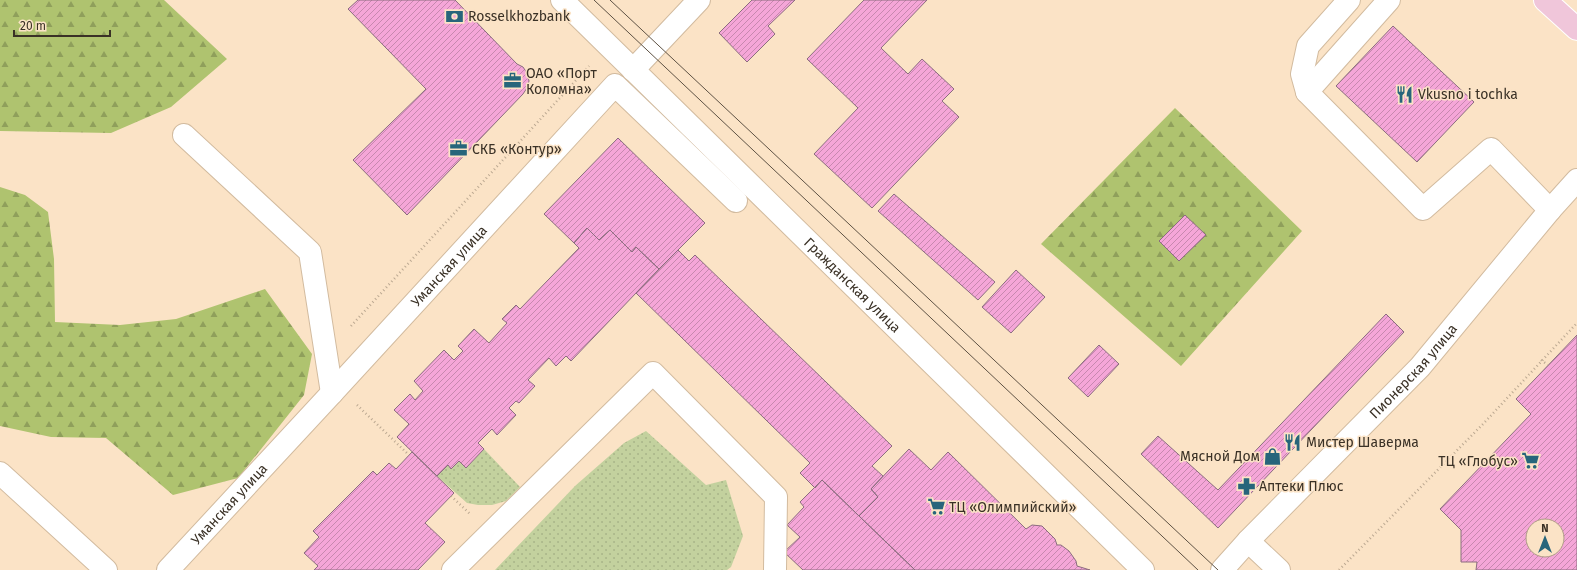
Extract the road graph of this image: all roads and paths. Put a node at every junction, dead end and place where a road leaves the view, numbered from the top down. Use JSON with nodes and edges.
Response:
{"nodes":[{"id":1,"x":562,"y":0,"type":"edge"},
{"id":2,"x":698,"y":0,"type":"edge"},
{"id":3,"x":1349,"y":0,"type":"edge"},
{"id":4,"x":1389,"y":0,"type":"edge"},
{"id":5,"x":1545,"y":0,"type":"edge"},
{"id":6,"x":1577,"y":29,"type":"edge"},
{"id":7,"x":608,"y":46,"type":"junction"},
{"id":8,"x":633,"y":70,"type":"junction"},
{"id":9,"x":1307,"y":92,"type":"junction"},
{"id":10,"x":184,"y":135,"type":"dead end"},
{"id":11,"x":1577,"y":180,"type":"edge"},
{"id":12,"x":736,"y":201,"type":"dead end"},
{"id":13,"x":1550,"y":210,"type":"junction"},
{"id":14,"x":1577,"y":323,"type":"edge"},
{"id":15,"x":347,"y":330,"type":"dead end"},
{"id":16,"x":1541,"y":360,"type":"junction"},
{"id":17,"x":1548,"y":365,"type":"dead end"},
{"id":18,"x":335,"y":390,"type":"junction"},
{"id":19,"x":409,"y":455,"type":"dead end"},
{"id":20,"x":0,"y":473,"type":"edge"},
{"id":21,"x":1248,"y":541,"type":"junction"},
{"id":22,"x":106,"y":570,"type":"edge"},
{"id":23,"x":168,"y":570,"type":"edge"},
{"id":24,"x":453,"y":570,"type":"edge"},
{"id":25,"x":775,"y":570,"type":"edge"},
{"id":26,"x":1143,"y":570,"type":"edge"},
{"id":27,"x":1222,"y":570,"type":"edge"},
{"id":28,"x":1279,"y":570,"type":"edge"},
{"id":29,"x":1339,"y":570,"type":"edge"}],
"edges":[{"from":1,"to":7,"type":"street","name":"Гражданская улица"},
{"from":2,"to":8,"type":"street"},
{"from":3,"to":9,"type":"street"},
{"from":4,"to":9,"type":"street"},
{"from":5,"to":6,"type":"main road"},
{"from":7,"to":8,"type":"street","name":"Гражданская улица"},
{"from":7,"to":15,"type":"path"},
{"from":8,"to":26,"type":"street","name":"Гражданская улица"},
{"from":9,"to":13,"type":"street"},
{"from":10,"to":18,"type":"street"},
{"from":11,"to":13,"type":"street","name":"Пионерская улица"},
{"from":12,"to":18,"type":"street","name":"Уманская улица"},
{"from":13,"to":21,"type":"street","name":"Пионерская улица"},
{"from":14,"to":16,"type":"path"},
{"from":16,"to":17,"type":"path"},
{"from":16,"to":29,"type":"path"},
{"from":18,"to":19,"type":"path"},
{"from":18,"to":23,"type":"street","name":"Уманская улица"},
{"from":20,"to":22,"type":"street"},
{"from":21,"to":27,"type":"street","name":"Пионерская улица"},
{"from":21,"to":28,"type":"street"},
{"from":24,"to":25,"type":"street"}]}
